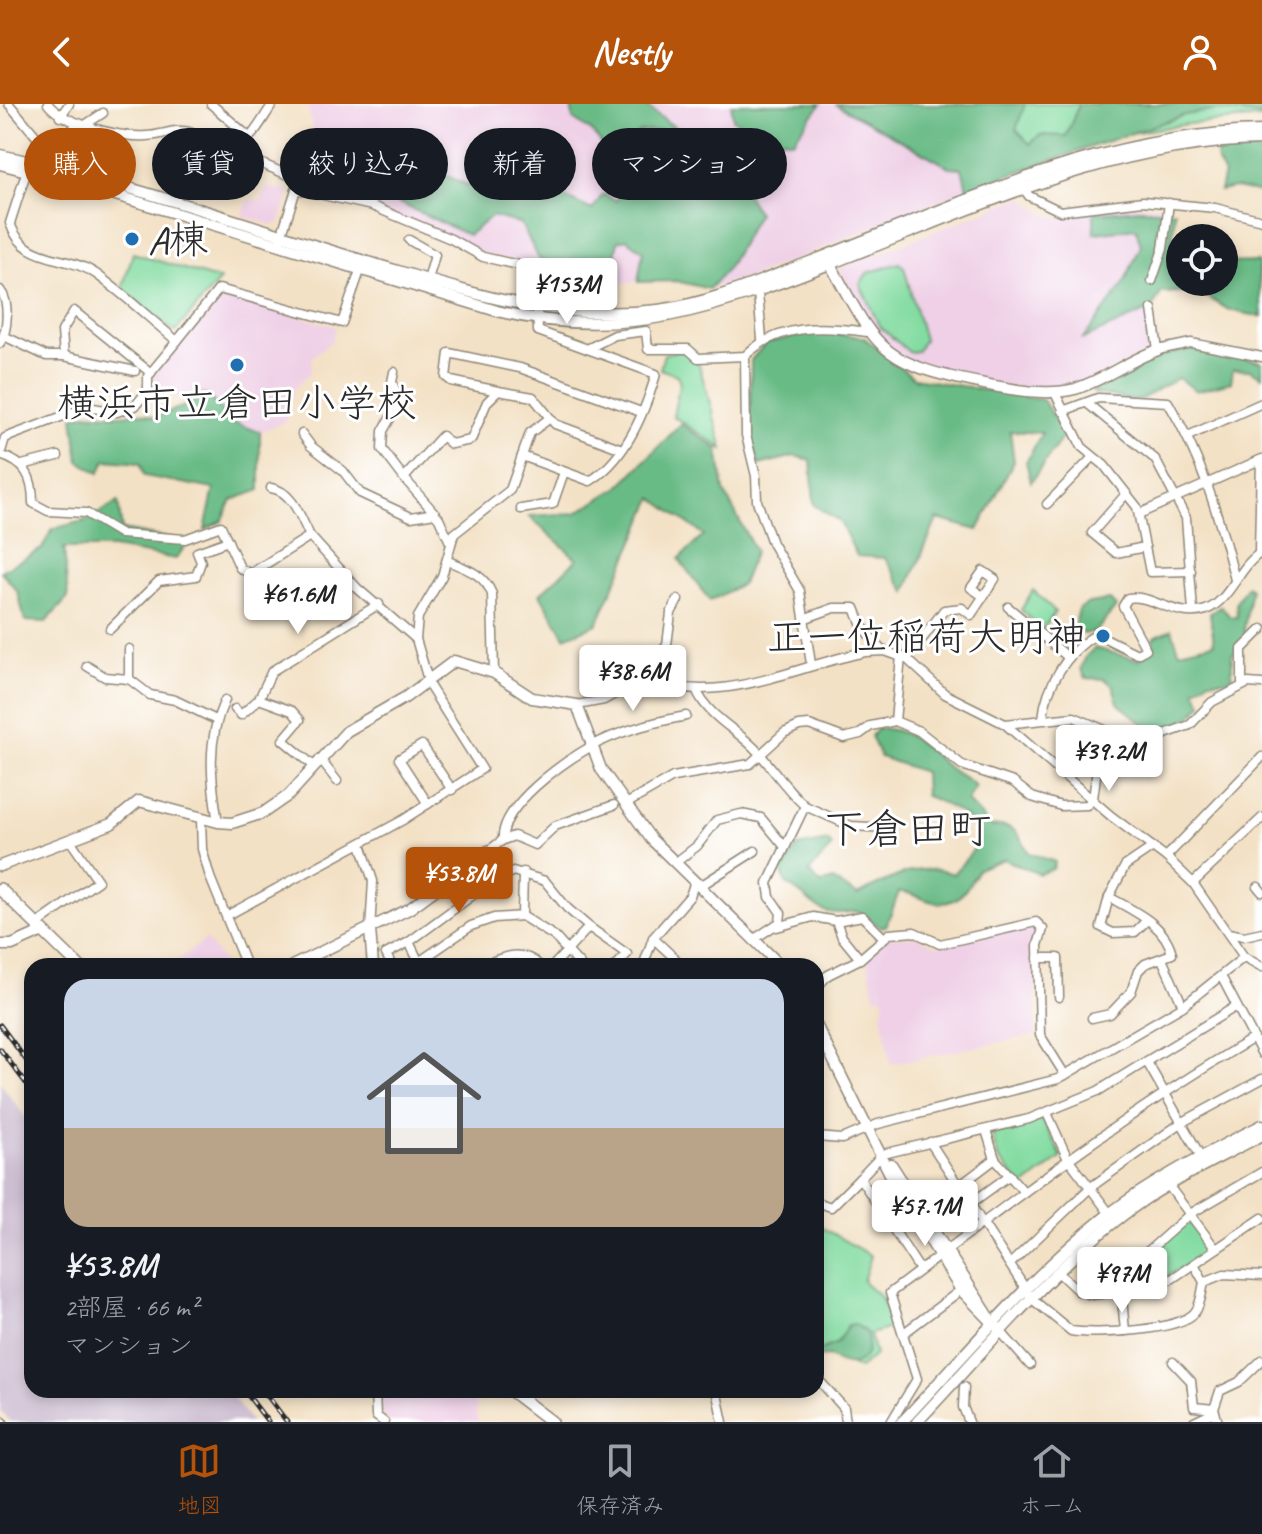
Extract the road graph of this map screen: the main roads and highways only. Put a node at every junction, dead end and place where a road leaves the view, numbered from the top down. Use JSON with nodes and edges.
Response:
{"nodes":[{"id":1,"x":0,"y":889,"type":"edge"},
{"id":2,"x":71,"y":958,"type":"edge"},
{"id":3,"x":520,"y":1398,"type":"edge"},
{"id":4,"x":552,"y":1422,"type":"edge"}],
"edges":[{"from":1,"to":2,"type":"main road"},
{"from":3,"to":4,"type":"main road"}]}
